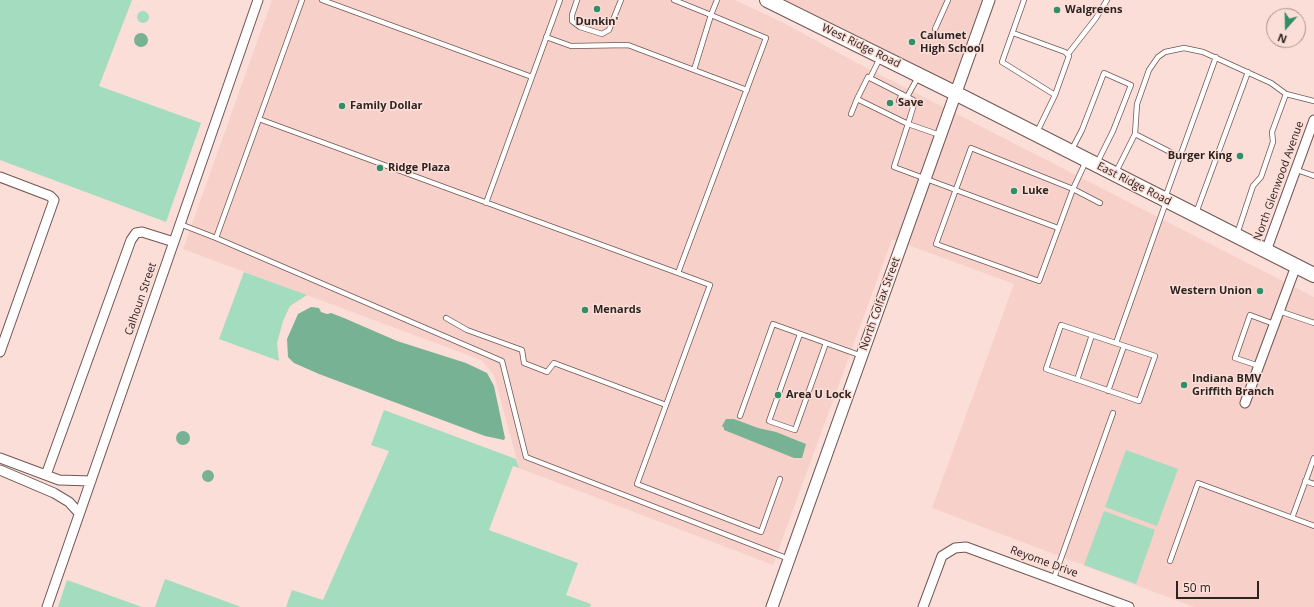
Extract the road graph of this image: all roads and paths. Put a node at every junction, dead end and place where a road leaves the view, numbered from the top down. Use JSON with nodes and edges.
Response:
{"nodes":[{"id":1,"x":258,"y":0,"type":"edge"},
{"id":2,"x":302,"y":0,"type":"edge"},
{"id":3,"x":322,"y":0,"type":"edge"},
{"id":4,"x":560,"y":0,"type":"edge"},
{"id":5,"x":577,"y":0,"type":"edge"},
{"id":6,"x":621,"y":0,"type":"edge"},
{"id":7,"x":674,"y":0,"type":"edge"},
{"id":8,"x":717,"y":0,"type":"edge"},
{"id":9,"x":767,"y":0,"type":"edge"},
{"id":10,"x":948,"y":0,"type":"edge"},
{"id":11,"x":989,"y":0,"type":"edge"},
{"id":12,"x":1024,"y":0,"type":"edge"},
{"id":13,"x":1107,"y":0,"type":"edge"},
{"id":14,"x":711,"y":15,"type":"junction"},
{"id":15,"x":935,"y":29,"type":"dead end"},
{"id":16,"x":1013,"y":33,"type":"junction"},
{"id":17,"x":546,"y":37,"type":"junction"},
{"id":18,"x":1068,"y":54,"type":"junction"},
{"id":19,"x":881,"y":56,"type":"junction"},
{"id":20,"x":1216,"y":57,"type":"junction"},
{"id":21,"x":694,"y":70,"type":"junction"},
{"id":22,"x":1248,"y":72,"type":"junction"},
{"id":23,"x":919,"y":75,"type":"junction"},
{"id":24,"x":532,"y":77,"type":"junction"},
{"id":25,"x":870,"y":78,"type":"junction"},
{"id":26,"x":889,"y":88,"type":"junction"},
{"id":27,"x":747,"y":90,"type":"junction"},
{"id":28,"x":955,"y":93,"type":"junction"},
{"id":29,"x":886,"y":94,"type":"dead end"},
{"id":30,"x":902,"y":94,"type":"junction"},
{"id":31,"x":1286,"y":94,"type":"junction"},
{"id":32,"x":1055,"y":95,"type":"junction"},
{"id":33,"x":907,"y":97,"type":"junction"},
{"id":34,"x":857,"y":99,"type":"junction"},
{"id":35,"x":899,"y":101,"type":"dead end"},
{"id":36,"x":1314,"y":101,"type":"edge"},
{"id":37,"x":851,"y":114,"type":"dead end"},
{"id":38,"x":259,"y":119,"type":"junction"},
{"id":39,"x":908,"y":124,"type":"junction"},
{"id":40,"x":1313,"y":124,"type":"edge"},
{"id":41,"x":1036,"y":134,"type":"junction"},
{"id":42,"x":1135,"y":134,"type":"junction"},
{"id":43,"x":940,"y":135,"type":"junction"},
{"id":44,"x":1071,"y":152,"type":"junction"},
{"id":45,"x":1180,"y":157,"type":"junction"},
{"id":46,"x":1092,"y":162,"type":"junction"},
{"id":47,"x":1296,"y":170,"type":"junction"},
{"id":48,"x":1115,"y":174,"type":"junction"},
{"id":49,"x":1314,"y":176,"type":"edge"},
{"id":50,"x":0,"y":177,"type":"edge"},
{"id":51,"x":925,"y":179,"type":"junction"},
{"id":52,"x":1073,"y":189,"type":"junction"},
{"id":53,"x":956,"y":190,"type":"junction"},
{"id":54,"x":1165,"y":200,"type":"junction"},
{"id":55,"x":486,"y":202,"type":"junction"},
{"id":56,"x":1100,"y":203,"type":"dead end"},
{"id":57,"x":1196,"y":215,"type":"junction"},
{"id":58,"x":180,"y":224,"type":"junction"},
{"id":59,"x":1058,"y":228,"type":"junction"},
{"id":60,"x":1236,"y":236,"type":"junction"},
{"id":61,"x":216,"y":238,"type":"junction"},
{"id":62,"x":174,"y":242,"type":"junction"},
{"id":63,"x":1266,"y":251,"type":"junction"},
{"id":64,"x":1296,"y":266,"type":"junction"},
{"id":65,"x":678,"y":273,"type":"junction"},
{"id":66,"x":1314,"y":275,"type":"edge"},
{"id":67,"x":1279,"y":311,"type":"junction"},
{"id":68,"x":446,"y":318,"type":"dead end"},
{"id":69,"x":1314,"y":323,"type":"edge"},
{"id":70,"x":1274,"y":324,"type":"junction"},
{"id":71,"x":800,"y":334,"type":"junction"},
{"id":72,"x":1092,"y":335,"type":"junction"},
{"id":73,"x":826,"y":343,"type":"junction"},
{"id":74,"x":1116,"y":343,"type":"junction"},
{"id":75,"x":1124,"y":346,"type":"junction"},
{"id":76,"x":0,"y":352,"type":"edge"},
{"id":77,"x":862,"y":356,"type":"junction"},
{"id":78,"x":1259,"y":366,"type":"junction"},
{"id":79,"x":1077,"y":380,"type":"junction"},
{"id":80,"x":1108,"y":391,"type":"junction"},
{"id":81,"x":1245,"y":403,"type":"dead end"},
{"id":82,"x":666,"y":405,"type":"junction"},
{"id":83,"x":1113,"y":413,"type":"dead end"},
{"id":84,"x":740,"y":416,"type":"dead end"},
{"id":85,"x":0,"y":458,"type":"edge"},
{"id":86,"x":1314,"y":458,"type":"edge"},
{"id":87,"x":0,"y":470,"type":"edge"},
{"id":88,"x":46,"y":476,"type":"junction"},
{"id":89,"x":780,"y":479,"type":"dead end"},
{"id":90,"x":91,"y":480,"type":"junction"},
{"id":91,"x":1305,"y":481,"type":"junction"},
{"id":92,"x":1314,"y":484,"type":"edge"},
{"id":93,"x":79,"y":513,"type":"junction"},
{"id":94,"x":1292,"y":518,"type":"junction"},
{"id":95,"x":1314,"y":526,"type":"edge"},
{"id":96,"x":789,"y":559,"type":"junction"},
{"id":97,"x":1170,"y":561,"type":"dead end"},
{"id":98,"x":1054,"y":578,"type":"junction"},
{"id":99,"x":47,"y":607,"type":"edge"},
{"id":100,"x":772,"y":607,"type":"edge"},
{"id":101,"x":923,"y":607,"type":"edge"},
{"id":102,"x":1129,"y":607,"type":"edge"}],
"edges":[{"from":1,"to":58,"type":"street","name":"Calhoun Street"},
{"from":2,"to":38,"type":"lane"},
{"from":3,"to":24,"type":"lane"},
{"from":4,"to":17,"type":"lane"},
{"from":5,"to":6,"type":"lane"},
{"from":7,"to":14,"type":"lane"},
{"from":8,"to":14,"type":"lane"},
{"from":9,"to":19,"type":"main road","name":"West Ridge Road"},
{"from":10,"to":15,"type":"lane"},
{"from":11,"to":28,"type":"street","name":"North Colfax Street"},
{"from":12,"to":16,"type":"lane"},
{"from":13,"to":18,"type":"lane"},
{"from":14,"to":21,"type":"lane"},
{"from":14,"to":27,"type":"lane"},
{"from":16,"to":18,"type":"lane"},
{"from":16,"to":32,"type":"lane"},
{"from":17,"to":21,"type":"lane"},
{"from":17,"to":24,"type":"lane"},
{"from":18,"to":32,"type":"lane"},
{"from":19,"to":23,"type":"main road","name":"West Ridge Road"},
{"from":19,"to":25,"type":"lane"},
{"from":20,"to":22,"type":"lane"},
{"from":20,"to":42,"type":"lane"},
{"from":20,"to":45,"type":"lane"},
{"from":21,"to":27,"type":"lane"},
{"from":22,"to":31,"type":"lane"},
{"from":22,"to":57,"type":"lane"},
{"from":23,"to":28,"type":"main road","name":"West Ridge Road"},
{"from":23,"to":33,"type":"lane"},
{"from":24,"to":55,"type":"lane"},
{"from":25,"to":26,"type":"lane"},
{"from":25,"to":34,"type":"lane"},
{"from":26,"to":29,"type":"lane"},
{"from":26,"to":30,"type":"lane"},
{"from":27,"to":65,"type":"lane"},
{"from":28,"to":41,"type":"main road","name":"East Ridge Road"},
{"from":28,"to":43,"type":"street","name":"North Colfax Street"},
{"from":30,"to":33,"type":"lane"},
{"from":30,"to":35,"type":"lane"},
{"from":31,"to":36,"type":"lane"},
{"from":31,"to":60,"type":"lane"},
{"from":32,"to":41,"type":"lane"},
{"from":33,"to":39,"type":"lane"},
{"from":34,"to":37,"type":"lane"},
{"from":34,"to":39,"type":"lane"},
{"from":38,"to":55,"type":"lane"},
{"from":38,"to":61,"type":"lane"},
{"from":39,"to":43,"type":"lane"},
{"from":39,"to":51,"type":"lane"},
{"from":40,"to":47,"type":"street","name":"North Glenwood Avenue"},
{"from":41,"to":44,"type":"main road","name":"East Ridge Road"},
{"from":42,"to":45,"type":"lane"},
{"from":42,"to":48,"type":"lane"},
{"from":43,"to":51,"type":"street","name":"North Colfax Street"},
{"from":44,"to":46,"type":"main road","name":"East Ridge Road"},
{"from":44,"to":46,"type":"lane"},
{"from":45,"to":54,"type":"lane"},
{"from":46,"to":48,"type":"main road","name":"East Ridge Road"},
{"from":46,"to":52,"type":"lane"},
{"from":47,"to":49,"type":"lane"},
{"from":47,"to":63,"type":"street","name":"North Glenwood Avenue"},
{"from":48,"to":54,"type":"main road","name":"East Ridge Road"},
{"from":50,"to":76,"type":"street"},
{"from":51,"to":53,"type":"lane"},
{"from":51,"to":77,"type":"street","name":"North Colfax Street"},
{"from":52,"to":53,"type":"lane"},
{"from":52,"to":56,"type":"lane"},
{"from":52,"to":59,"type":"lane"},
{"from":53,"to":59,"type":"lane"},
{"from":53,"to":59,"type":"lane"},
{"from":54,"to":57,"type":"main road","name":"East Ridge Road"},
{"from":54,"to":74,"type":"lane"},
{"from":55,"to":65,"type":"lane"},
{"from":57,"to":60,"type":"main road","name":"East Ridge Road"},
{"from":58,"to":61,"type":"lane"},
{"from":58,"to":62,"type":"street","name":"Calhoun Street"},
{"from":60,"to":63,"type":"main road","name":"East Ridge Road"},
{"from":61,"to":96,"type":"lane"},
{"from":62,"to":88,"type":"street"},
{"from":62,"to":90,"type":"street","name":"Calhoun Street"},
{"from":63,"to":64,"type":"main road","name":"East Ridge Road"},
{"from":64,"to":66,"type":"main road","name":"East Ridge Road"},
{"from":64,"to":67,"type":"street"},
{"from":65,"to":82,"type":"lane"},
{"from":67,"to":69,"type":"lane"},
{"from":67,"to":70,"type":"street"},
{"from":68,"to":82,"type":"lane"},
{"from":70,"to":78,"type":"street"},
{"from":70,"to":78,"type":"lane"},
{"from":71,"to":73,"type":"lane"},
{"from":71,"to":73,"type":"lane"},
{"from":71,"to":84,"type":"lane"},
{"from":72,"to":74,"type":"lane"},
{"from":72,"to":79,"type":"lane"},
{"from":72,"to":79,"type":"lane"},
{"from":73,"to":77,"type":"lane"},
{"from":74,"to":75,"type":"lane"},
{"from":75,"to":80,"type":"lane"},
{"from":75,"to":80,"type":"lane"},
{"from":77,"to":96,"type":"street","name":"North Colfax Street"},
{"from":78,"to":81,"type":"street"},
{"from":79,"to":80,"type":"lane"},
{"from":82,"to":89,"type":"lane"},
{"from":83,"to":98,"type":"lane"},
{"from":85,"to":88,"type":"street"},
{"from":86,"to":91,"type":"lane"},
{"from":87,"to":93,"type":"street"},
{"from":88,"to":90,"type":"street"},
{"from":90,"to":93,"type":"street","name":"Calhoun Street"},
{"from":91,"to":92,"type":"lane"},
{"from":91,"to":94,"type":"lane"},
{"from":93,"to":99,"type":"street","name":"Calhoun Street"},
{"from":94,"to":95,"type":"lane"},
{"from":94,"to":97,"type":"lane"},
{"from":96,"to":100,"type":"street","name":"North Colfax Street"},
{"from":98,"to":101,"type":"street","name":"Reyome Drive"},
{"from":98,"to":102,"type":"street","name":"Reyome Drive"}]}
